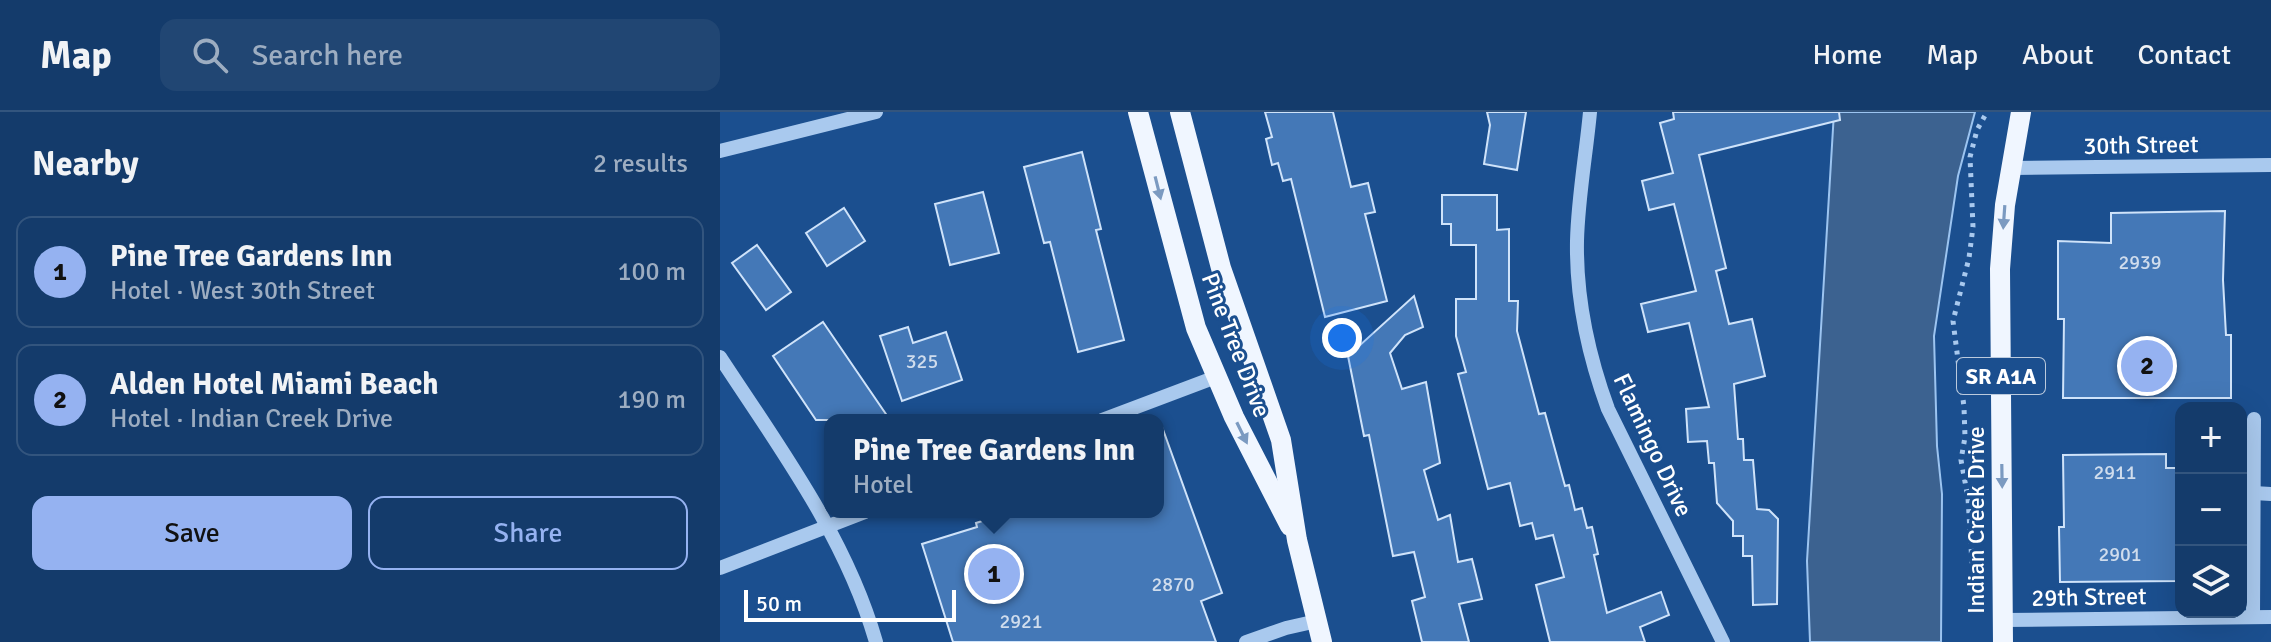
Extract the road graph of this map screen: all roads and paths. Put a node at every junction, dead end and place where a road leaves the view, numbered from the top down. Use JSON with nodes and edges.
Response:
{"nodes":[{"id":1,"x":876,"y":112,"type":"edge"},
{"id":2,"x":1138,"y":112,"type":"edge"},
{"id":3,"x":1180,"y":112,"type":"edge"},
{"id":4,"x":1590,"y":112,"type":"edge"},
{"id":5,"x":1987,"y":112,"type":"edge"},
{"id":6,"x":2021,"y":112,"type":"edge"},
{"id":7,"x":720,"y":151,"type":"edge"},
{"id":8,"x":2271,"y":165,"type":"edge"},
{"id":9,"x":2011,"y":168,"type":"junction"},
{"id":10,"x":720,"y":357,"type":"edge"},
{"id":11,"x":1216,"y":377,"type":"junction"},
{"id":12,"x":1118,"y":414,"type":"edge"},
{"id":13,"x":2254,"y":419,"type":"dead end"},
{"id":14,"x":2254,"y":493,"type":"junction"},
{"id":15,"x":2271,"y":494,"type":"edge"},
{"id":16,"x":850,"y":518,"type":"edge"},
{"id":17,"x":827,"y":527,"type":"junction"},
{"id":18,"x":1297,"y":540,"type":"junction"},
{"id":19,"x":1972,"y":563,"type":"dead end"},
{"id":20,"x":720,"y":568,"type":"edge"},
{"id":21,"x":2253,"y":617,"type":"junction"},
{"id":22,"x":2271,"y":617,"type":"edge"},
{"id":23,"x":2003,"y":620,"type":"junction"},
{"id":24,"x":1317,"y":621,"type":"junction"},
{"id":25,"x":876,"y":642,"type":"edge"},
{"id":26,"x":1246,"y":642,"type":"edge"},
{"id":27,"x":1322,"y":642,"type":"edge"},
{"id":28,"x":1723,"y":642,"type":"edge"},
{"id":29,"x":2003,"y":642,"type":"edge"}],
"edges":[{"from":1,"to":7,"type":"street"},
{"from":2,"to":11,"type":"main road","name":"Pine Tree Drive","one_way":true},
{"from":3,"to":18,"type":"main road","name":"Pine Tree Drive"},
{"from":4,"to":28,"type":"street","name":"Flamingo Drive"},
{"from":5,"to":19,"type":"path"},
{"from":6,"to":9,"type":"main road","name":"Indian Creek Drive","number":"SR A1A"},
{"from":8,"to":9,"type":"street","name":"30th Street"},
{"from":9,"to":23,"type":"main road","name":"Indian Creek Drive","number":"SR A1A","one_way":true},
{"from":10,"to":17,"type":"street"},
{"from":11,"to":12,"type":"street"},
{"from":11,"to":18,"type":"main road","name":"Pine Tree Drive","one_way":true},
{"from":13,"to":14,"type":"street"},
{"from":14,"to":15,"type":"street"},
{"from":14,"to":21,"type":"street"},
{"from":16,"to":17,"type":"street"},
{"from":17,"to":20,"type":"street"},
{"from":17,"to":25,"type":"street"},
{"from":18,"to":24,"type":"main road","name":"Pine Tree Drive"},
{"from":21,"to":22,"type":"street","name":"29th Street"},
{"from":21,"to":23,"type":"street","name":"29th Street"},
{"from":23,"to":29,"type":"main road","name":"Indian Creek Drive","number":"SR A1A"},
{"from":24,"to":26,"type":"street"},
{"from":24,"to":27,"type":"main road","name":"Pine Tree Drive"}]}
